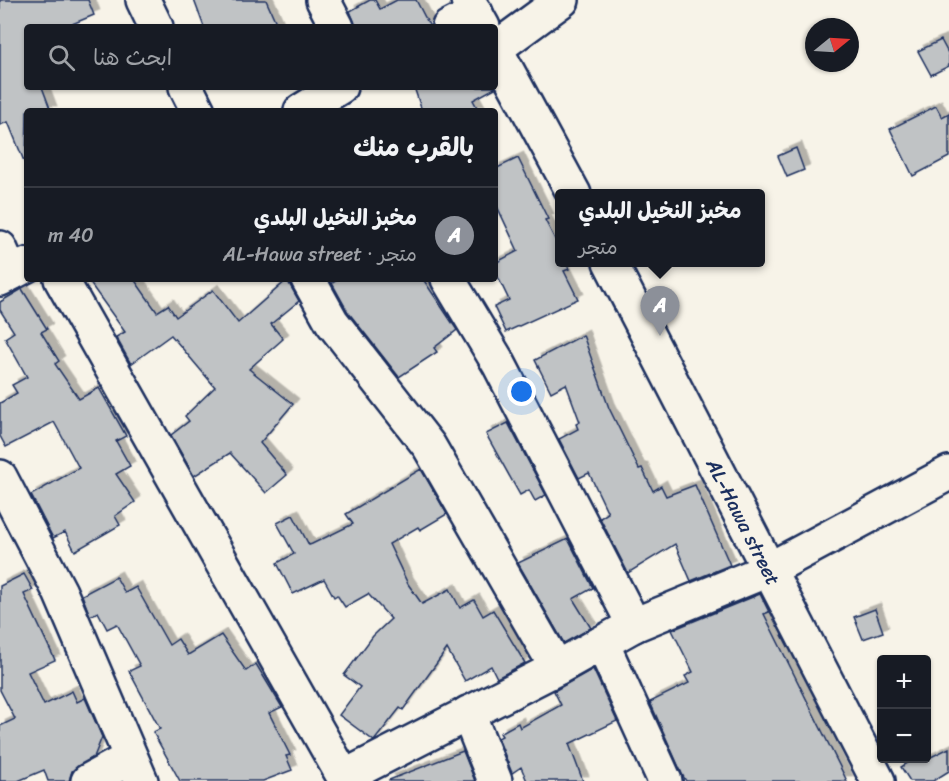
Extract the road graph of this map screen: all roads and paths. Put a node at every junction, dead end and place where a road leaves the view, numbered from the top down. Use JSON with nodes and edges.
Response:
{"nodes":[{"id":1,"x":143,"y":0,"type":"edge"},
{"id":2,"x":323,"y":0,"type":"edge"},
{"id":3,"x":562,"y":0,"type":"edge"},
{"id":4,"x":155,"y":24,"type":"edge"},
{"id":5,"x":335,"y":24,"type":"edge"},
{"id":6,"x":498,"y":47,"type":"edge"},
{"id":7,"x":498,"y":55,"type":"edge"},
{"id":8,"x":188,"y":90,"type":"edge"},
{"id":9,"x":339,"y":96,"type":"edge"},
{"id":10,"x":196,"y":108,"type":"edge"},
{"id":11,"x":309,"y":108,"type":"edge"},
{"id":12,"x":571,"y":189,"type":"edge"},
{"id":13,"x":613,"y":267,"type":"edge"},
{"id":14,"x":63,"y":282,"type":"edge"},
{"id":15,"x":310,"y":282,"type":"edge"},
{"id":16,"x":450,"y":282,"type":"edge"},
{"id":17,"x":949,"y":473,"type":"edge"},
{"id":18,"x":0,"y":477,"type":"edge"},
{"id":19,"x":768,"y":570,"type":"junction"},
{"id":20,"x":634,"y":625,"type":"junction"},
{"id":21,"x":602,"y":643,"type":"junction"},
{"id":22,"x":557,"y":668,"type":"junction"},
{"id":23,"x":468,"y":713,"type":"junction"},
{"id":24,"x":136,"y":769,"type":"edge"},
{"id":25,"x":345,"y":779,"type":"edge"},
{"id":26,"x":88,"y":781,"type":"edge"},
{"id":27,"x":495,"y":781,"type":"edge"},
{"id":28,"x":665,"y":781,"type":"edge"},
{"id":29,"x":878,"y":781,"type":"edge"}],
"edges":[{"from":1,"to":4,"type":"street"},
{"from":2,"to":5,"type":"street"},
{"from":3,"to":6,"type":"street"},
{"from":7,"to":12,"type":"street"},
{"from":8,"to":10,"type":"street"},
{"from":9,"to":11,"type":"street"},
{"from":13,"to":19,"type":"street","name":"AL-Hawa street"},
{"from":14,"to":25,"type":"street"},
{"from":15,"to":22,"type":"street"},
{"from":16,"to":20,"type":"street"},
{"from":17,"to":19,"type":"street"},
{"from":18,"to":24,"type":"street"},
{"from":19,"to":20,"type":"street"},
{"from":19,"to":29,"type":"street","name":"AL-Hawa street"},
{"from":20,"to":21,"type":"street"},
{"from":21,"to":22,"type":"street"},
{"from":21,"to":28,"type":"street"},
{"from":22,"to":23,"type":"street"},
{"from":23,"to":25,"type":"street"},
{"from":23,"to":27,"type":"street"},
{"from":24,"to":26,"type":"street"}]}
